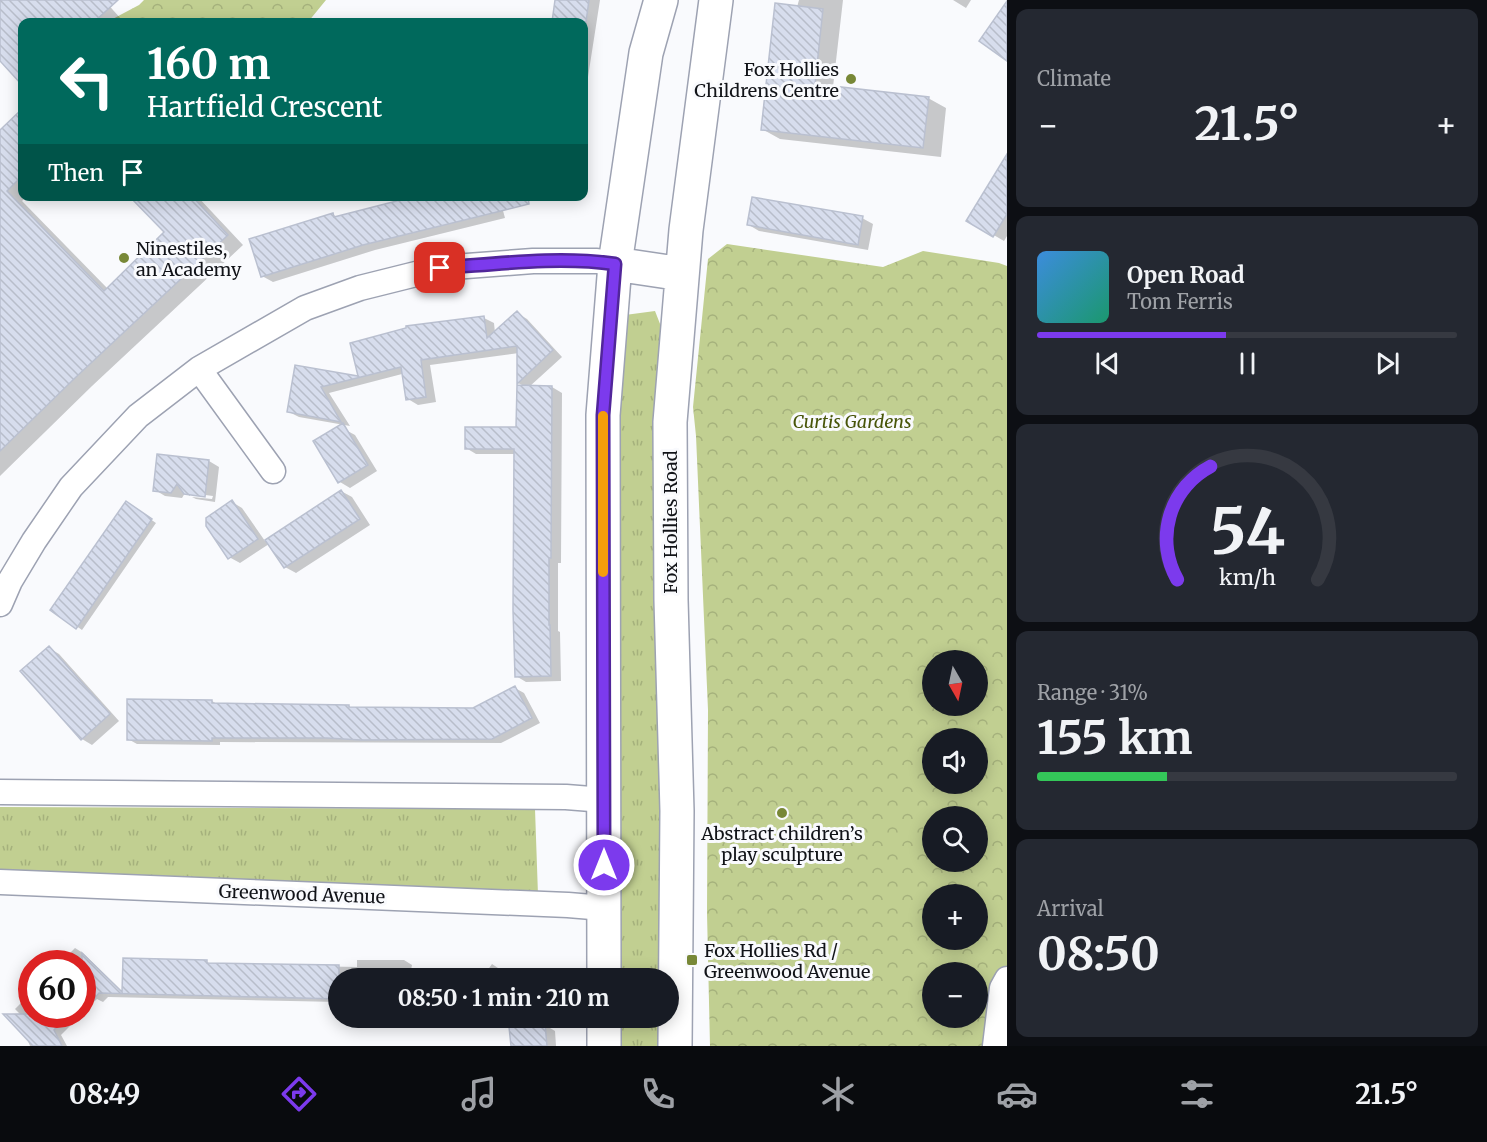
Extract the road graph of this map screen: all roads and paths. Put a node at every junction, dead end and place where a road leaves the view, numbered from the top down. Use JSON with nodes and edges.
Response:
{"nodes":[{"id":1,"x":661,"y":0,"type":"edge"},
{"id":2,"x":717,"y":0,"type":"edge"},
{"id":3,"x":615,"y":264,"type":"junction"},
{"id":4,"x":682,"y":274,"type":"junction"},
{"id":5,"x":199,"y":369,"type":"junction"},
{"id":6,"x":273,"y":471,"type":"dead end"},
{"id":7,"x":0,"y":604,"type":"edge"},
{"id":8,"x":0,"y":792,"type":"edge"},
{"id":9,"x":604,"y":800,"type":"junction"},
{"id":10,"x":0,"y":882,"type":"edge"},
{"id":11,"x":604,"y":908,"type":"junction"},
{"id":12,"x":604,"y":968,"type":"edge"},
{"id":13,"x":1007,"y":979,"type":"edge"},
{"id":14,"x":604,"y":1028,"type":"edge"},
{"id":15,"x":604,"y":1046,"type":"edge"},
{"id":16,"x":675,"y":1046,"type":"edge"},
{"id":17,"x":995,"y":1046,"type":"edge"}],
"edges":[{"from":1,"to":3,"type":"main road"},
{"from":2,"to":4,"type":"main road","name":"Fox Hollies Road"},
{"from":3,"to":4,"type":"main road"},
{"from":3,"to":5,"type":"street"},
{"from":3,"to":9,"type":"main road"},
{"from":4,"to":16,"type":"main road","name":"Fox Hollies Road"},
{"from":5,"to":6,"type":"street"},
{"from":5,"to":7,"type":"street"},
{"from":8,"to":9,"type":"street"},
{"from":9,"to":11,"type":"main road"},
{"from":10,"to":11,"type":"street","name":"Greenwood Avenue"},
{"from":11,"to":12,"type":"main road"},
{"from":13,"to":17,"type":"street"},
{"from":14,"to":15,"type":"main road"}]}
